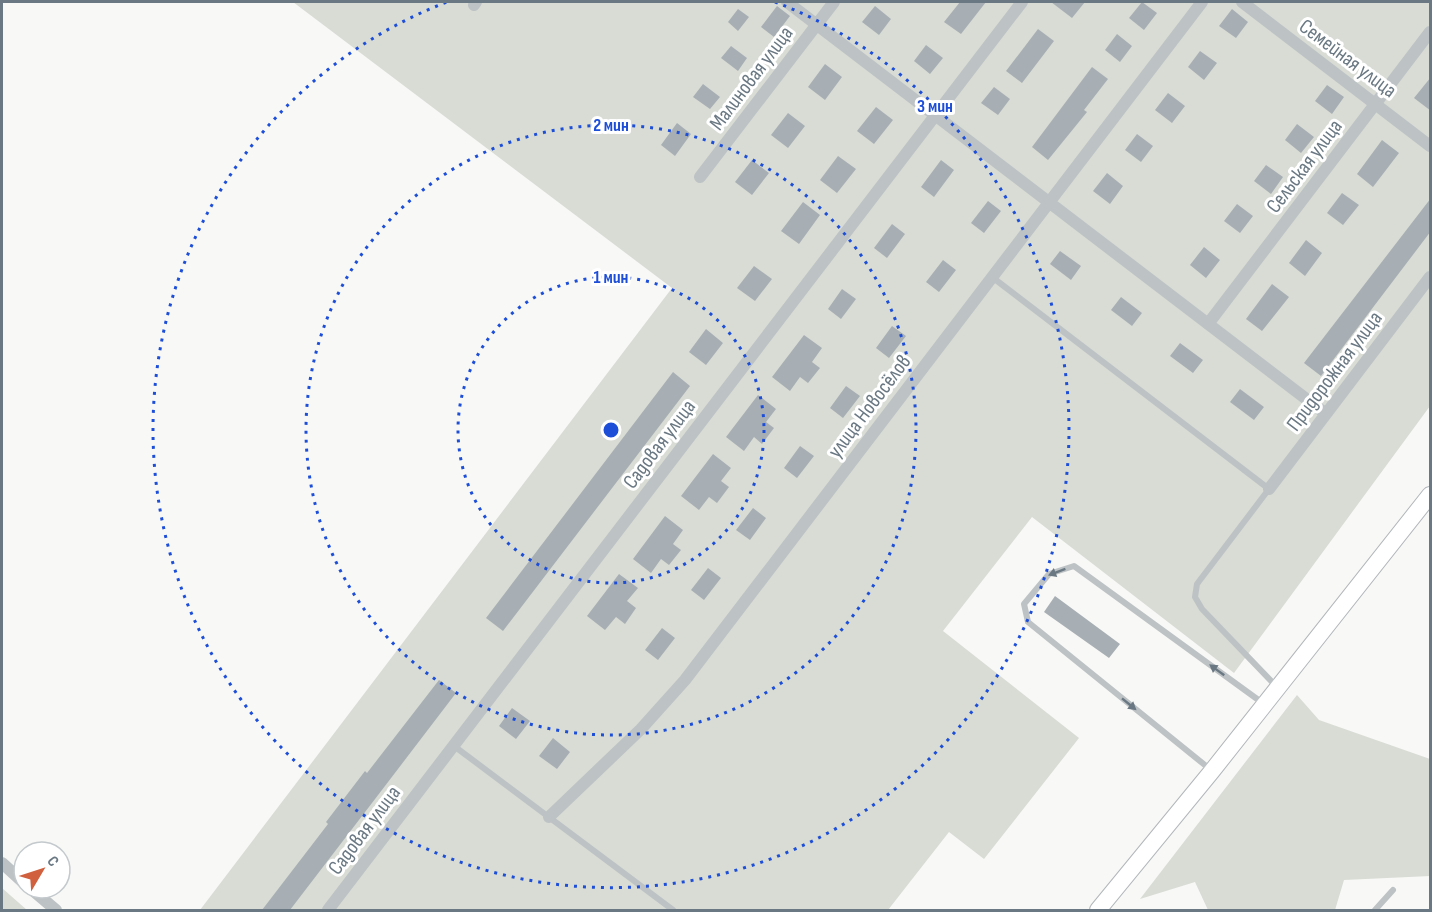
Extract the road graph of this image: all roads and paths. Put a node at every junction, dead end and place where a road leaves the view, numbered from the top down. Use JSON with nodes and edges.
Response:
{"nodes":[{"id":1,"x":787,"y":2,"type":"edge"},
{"id":2,"x":834,"y":2,"type":"edge"},
{"id":3,"x":1022,"y":2,"type":"edge"},
{"id":4,"x":1202,"y":2,"type":"edge"},
{"id":5,"x":1242,"y":2,"type":"edge"},
{"id":6,"x":817,"y":24,"type":"junction"},
{"id":7,"x":1431,"y":32,"type":"edge"},
{"id":8,"x":1376,"y":104,"type":"junction"},
{"id":9,"x":935,"y":115,"type":"junction"},
{"id":10,"x":1431,"y":146,"type":"edge"},
{"id":11,"x":700,"y":177,"type":"dead end"},
{"id":12,"x":1049,"y":202,"type":"junction"},
{"id":13,"x":992,"y":277,"type":"junction"},
{"id":14,"x":1431,"y":277,"type":"edge"},
{"id":15,"x":1208,"y":324,"type":"junction"},
{"id":16,"x":1326,"y":414,"type":"junction"},
{"id":17,"x":1269,"y":489,"type":"junction"},
{"id":18,"x":1431,"y":495,"type":"edge"},
{"id":19,"x":1277,"y":688,"type":"junction"},
{"id":20,"x":1264,"y":704,"type":"junction"},
{"id":21,"x":453,"y":746,"type":"junction"},
{"id":22,"x":1212,"y":771,"type":"junction"},
{"id":23,"x":549,"y":817,"type":"junction"},
{"id":24,"x":1394,"y":890,"type":"dead end"},
{"id":25,"x":44,"y":900,"type":"edge"},
{"id":26,"x":56,"y":910,"type":"edge"},
{"id":27,"x":328,"y":910,"type":"edge"},
{"id":28,"x":673,"y":910,"type":"edge"},
{"id":29,"x":1098,"y":910,"type":"edge"},
{"id":30,"x":1376,"y":910,"type":"edge"}],
"edges":[{"from":1,"to":6,"type":"street"},
{"from":2,"to":6,"type":"street","name":"Малиновая улица"},
{"from":3,"to":9,"type":"street","name":"Садовая улица"},
{"from":4,"to":12,"type":"street","name":"улица Новосёлов"},
{"from":5,"to":8,"type":"street","name":"Семейная улица"},
{"from":6,"to":9,"type":"street"},
{"from":6,"to":11,"type":"street","name":"Малиновая улица"},
{"from":7,"to":8,"type":"street","name":"Сельская улица"},
{"from":8,"to":10,"type":"street","name":"Семейная улица"},
{"from":8,"to":15,"type":"street","name":"Сельская улица"},
{"from":9,"to":12,"type":"street"},
{"from":9,"to":21,"type":"street","name":"Садовая улица"},
{"from":12,"to":13,"type":"street","name":"улица Новосёлов"},
{"from":12,"to":15,"type":"street"},
{"from":13,"to":17,"type":"lane"},
{"from":13,"to":23,"type":"street","name":"улица Новосёлов"},
{"from":14,"to":16,"type":"street","name":"Придорожная улица"},
{"from":15,"to":16,"type":"street"},
{"from":16,"to":17,"type":"street","name":"Придорожная улица"},
{"from":17,"to":19,"type":"lane"},
{"from":18,"to":19,"type":"main road"},
{"from":19,"to":20,"type":"main road"},
{"from":20,"to":22,"type":"main road"},
{"from":20,"to":22,"type":"lane","one_way":true},
{"from":21,"to":23,"type":"lane"},
{"from":21,"to":27,"type":"street","name":"Садовая улица"},
{"from":22,"to":29,"type":"main road"},
{"from":23,"to":28,"type":"lane"},
{"from":24,"to":30,"type":"lane"},
{"from":25,"to":26,"type":"street"}]}
